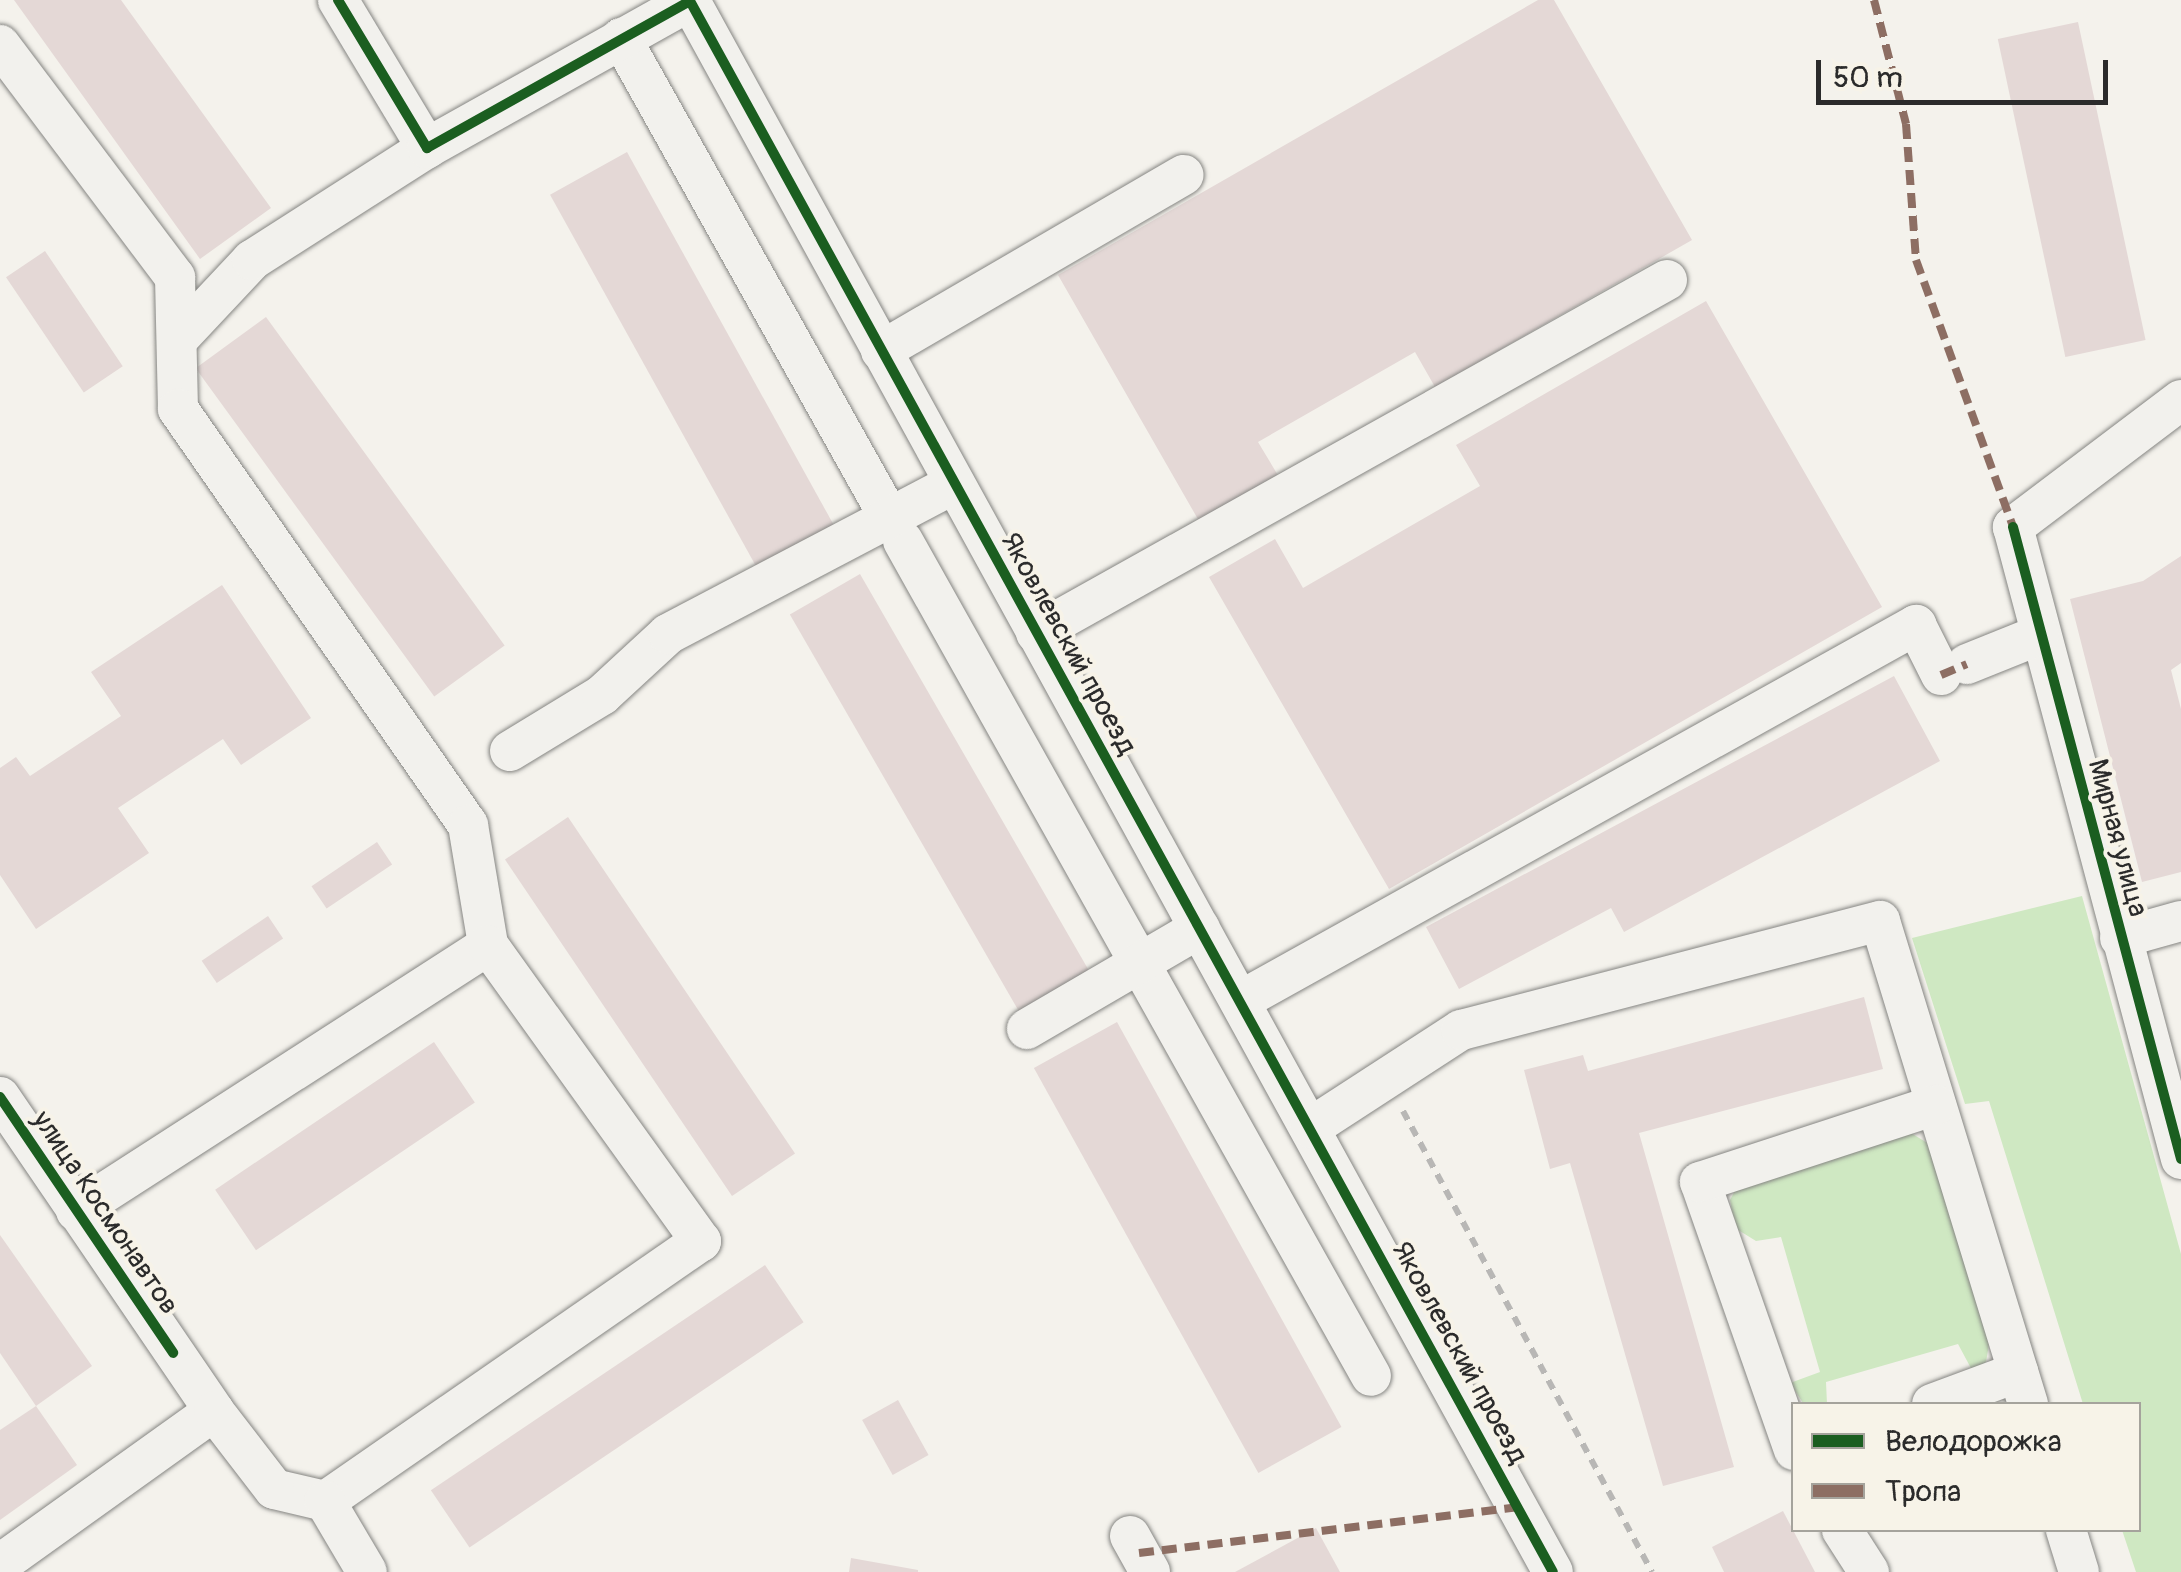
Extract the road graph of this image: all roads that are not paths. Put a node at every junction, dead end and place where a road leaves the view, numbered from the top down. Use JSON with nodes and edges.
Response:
{"nodes":[{"id":1,"x":338,"y":0,"type":"edge"},
{"id":2,"x":621,"y":38,"type":"junction"},
{"id":3,"x":6,"y":66,"type":"edge"},
{"id":4,"x":427,"y":148,"type":"junction"},
{"id":5,"x":1184,"y":175,"type":"dead end"},
{"id":6,"x":1668,"y":280,"type":"dead end"},
{"id":7,"x":176,"y":340,"type":"junction"},
{"id":8,"x":881,"y":351,"type":"junction"},
{"id":9,"x":2181,"y":400,"type":"edge"},
{"id":10,"x":954,"y":484,"type":"junction"},
{"id":11,"x":896,"y":530,"type":"junction"},
{"id":12,"x":1036,"y":632,"type":"junction"},
{"id":13,"x":2039,"y":635,"type":"junction"},
{"id":14,"x":510,"y":751,"type":"dead end"},
{"id":15,"x":2181,"y":922,"type":"edge"},
{"id":16,"x":1200,"y":928,"type":"junction"},
{"id":17,"x":2120,"y":938,"type":"junction"},
{"id":18,"x":488,"y":946,"type":"junction"},
{"id":19,"x":1142,"y":962,"type":"junction"},
{"id":20,"x":1240,"y":1002,"type":"junction"},
{"id":21,"x":1027,"y":1030,"type":"dead end"},
{"id":22,"x":0,"y":1098,"type":"edge"},
{"id":23,"x":1936,"y":1105,"type":"junction"},
{"id":24,"x":1310,"y":1128,"type":"junction"},
{"id":25,"x":2181,"y":1159,"type":"edge"},
{"id":26,"x":76,"y":1211,"type":"junction"},
{"id":27,"x":1371,"y":1376,"type":"dead end"},
{"id":28,"x":2022,"y":1388,"type":"edge"},
{"id":29,"x":1943,"y":1402,"type":"edge"},
{"id":30,"x":214,"y":1411,"type":"junction"},
{"id":31,"x":1791,"y":1441,"type":"edge"},
{"id":32,"x":325,"y":1501,"type":"junction"},
{"id":33,"x":1843,"y":1532,"type":"edge"},
{"id":34,"x":2067,"y":1532,"type":"edge"},
{"id":35,"x":1130,"y":1536,"type":"dead end"},
{"id":36,"x":0,"y":1564,"type":"edge"},
{"id":37,"x":367,"y":1572,"type":"edge"},
{"id":38,"x":1150,"y":1572,"type":"edge"},
{"id":39,"x":1553,"y":1572,"type":"edge"},
{"id":40,"x":1869,"y":1572,"type":"edge"},
{"id":41,"x":2080,"y":1572,"type":"edge"}],
"edges":[{"from":1,"to":4,"type":"street"},
{"from":2,"to":4,"type":"street","name":"Яковлевский проезд"},
{"from":2,"to":8,"type":"street","name":"Яковлевский проезд"},
{"from":2,"to":11,"type":"street"},
{"from":3,"to":7,"type":"street"},
{"from":4,"to":7,"type":"street","name":"Яковлевский проезд"},
{"from":5,"to":8,"type":"street"},
{"from":6,"to":12,"type":"street"},
{"from":7,"to":18,"type":"street"},
{"from":8,"to":10,"type":"street","name":"Яковлевский проезд"},
{"from":9,"to":13,"type":"street","name":"Мирная улица"},
{"from":10,"to":11,"type":"street"},
{"from":10,"to":12,"type":"street","name":"Яковлевский проезд"},
{"from":11,"to":14,"type":"street"},
{"from":11,"to":19,"type":"street"},
{"from":12,"to":16,"type":"street","name":"Яковлевский проезд"},
{"from":13,"to":17,"type":"street","name":"Мирная улица"},
{"from":13,"to":20,"type":"street"},
{"from":15,"to":17,"type":"street"},
{"from":16,"to":19,"type":"street"},
{"from":16,"to":20,"type":"street","name":"Яковлевский проезд"},
{"from":17,"to":25,"type":"street","name":"Мирная улица"},
{"from":18,"to":26,"type":"street"},
{"from":18,"to":32,"type":"street"},
{"from":19,"to":21,"type":"street"},
{"from":19,"to":27,"type":"street"},
{"from":20,"to":24,"type":"street","name":"Яковлевский проезд"},
{"from":22,"to":26,"type":"street","name":"улица Космонавтов"},
{"from":23,"to":24,"type":"street"},
{"from":23,"to":28,"type":"street"},
{"from":23,"to":31,"type":"street"},
{"from":24,"to":39,"type":"street","name":"Яковлевский проезд"},
{"from":26,"to":30,"type":"street","name":"улица Космонавтов"},
{"from":28,"to":29,"type":"street"},
{"from":30,"to":32,"type":"street","name":"улица Космонавтов"},
{"from":30,"to":36,"type":"street"},
{"from":32,"to":37,"type":"street"},
{"from":33,"to":40,"type":"street"},
{"from":34,"to":41,"type":"street"},
{"from":35,"to":38,"type":"street"}]}
